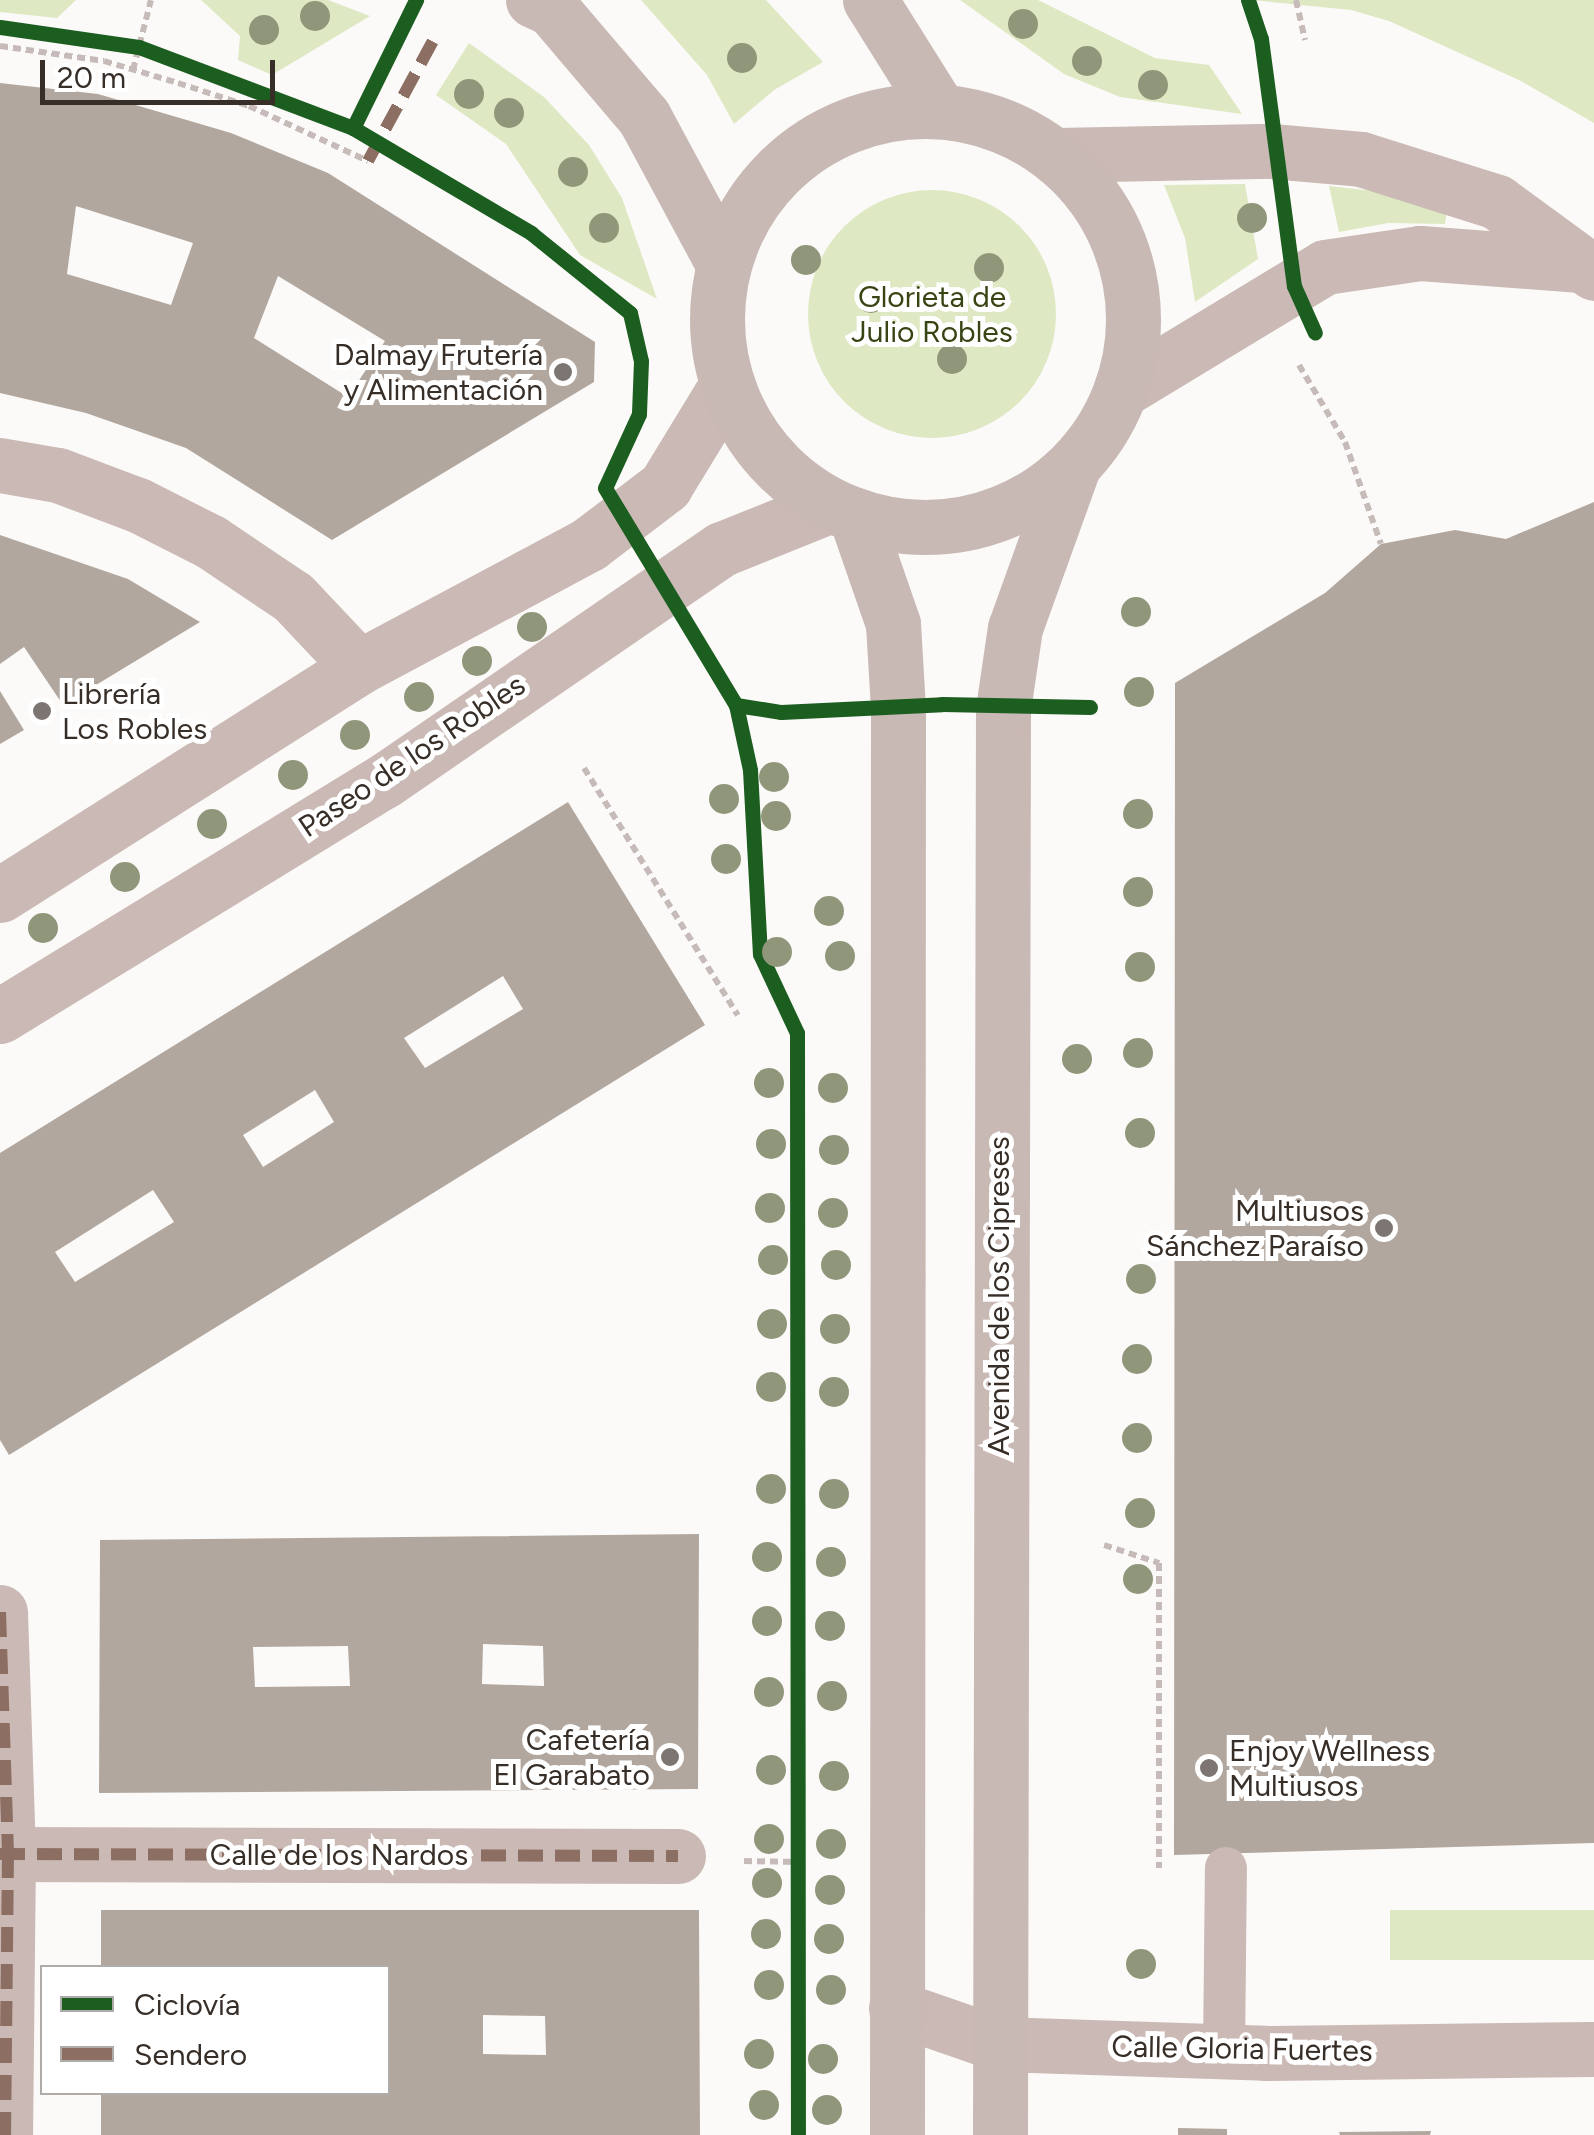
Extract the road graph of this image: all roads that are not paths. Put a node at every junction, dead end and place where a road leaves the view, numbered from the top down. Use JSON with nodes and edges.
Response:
{"nodes":[{"id":1,"x":534,"y":0,"type":"edge"},
{"id":2,"x":870,"y":0,"type":"edge"},
{"id":3,"x":939,"y":110,"type":"junction"},
{"id":4,"x":1056,"y":154,"type":"junction"},
{"id":5,"x":722,"y":262,"type":"junction"},
{"id":6,"x":1587,"y":269,"type":"edge"},
{"id":7,"x":726,"y":386,"type":"junction"},
{"id":8,"x":1122,"y":390,"type":"junction"},
{"id":9,"x":0,"y":464,"type":"edge"},
{"id":10,"x":1073,"y":467,"type":"junction"},
{"id":11,"x":843,"y":511,"type":"junction"},
{"id":12,"x":360,"y":667,"type":"junction"},
{"id":13,"x":0,"y":894,"type":"edge"},
{"id":14,"x":0,"y":1016,"type":"edge"},
{"id":15,"x":0,"y":1612,"type":"edge"},
{"id":16,"x":4,"y":1854,"type":"edge"},
{"id":17,"x":678,"y":1856,"type":"dead end"},
{"id":18,"x":1226,"y":1868,"type":"dead end"},
{"id":19,"x":896,"y":2008,"type":"junction"},
{"id":20,"x":1000,"y":2044,"type":"junction"},
{"id":21,"x":1594,"y":2049,"type":"edge"},
{"id":22,"x":1224,"y":2052,"type":"junction"},
{"id":23,"x":5,"y":2135,"type":"edge"},
{"id":24,"x":896,"y":2135,"type":"edge"},
{"id":25,"x":1000,"y":2135,"type":"edge"}],
"edges":[{"from":1,"to":5,"type":"main road"},
{"from":2,"to":3,"type":"main road"},
{"from":3,"to":4,"type":"main road"},
{"from":3,"to":5,"type":"main road"},
{"from":4,"to":6,"type":"street"},
{"from":4,"to":8,"type":"main road"},
{"from":5,"to":7,"type":"main road"},
{"from":6,"to":8,"type":"street"},
{"from":7,"to":11,"type":"main road"},
{"from":7,"to":12,"type":"street"},
{"from":8,"to":10,"type":"main road"},
{"from":9,"to":12,"type":"street"},
{"from":10,"to":11,"type":"main road"},
{"from":10,"to":20,"type":"main road","name":"Avenida de los Cipreses"},
{"from":11,"to":14,"type":"street","name":"Paseo de los Robles"},
{"from":11,"to":19,"type":"main road"},
{"from":12,"to":13,"type":"street"},
{"from":15,"to":16,"type":"street"},
{"from":16,"to":17,"type":"street","name":"Calle de los Nardos"},
{"from":16,"to":23,"type":"street"},
{"from":18,"to":22,"type":"lane"},
{"from":19,"to":20,"type":"street","name":"Calle Gloria Fuertes"},
{"from":19,"to":24,"type":"main road"},
{"from":20,"to":22,"type":"street","name":"Calle Gloria Fuertes"},
{"from":20,"to":25,"type":"main road","name":"Avenida de los Cipreses"},
{"from":21,"to":22,"type":"street","name":"Calle Gloria Fuertes"}]}
